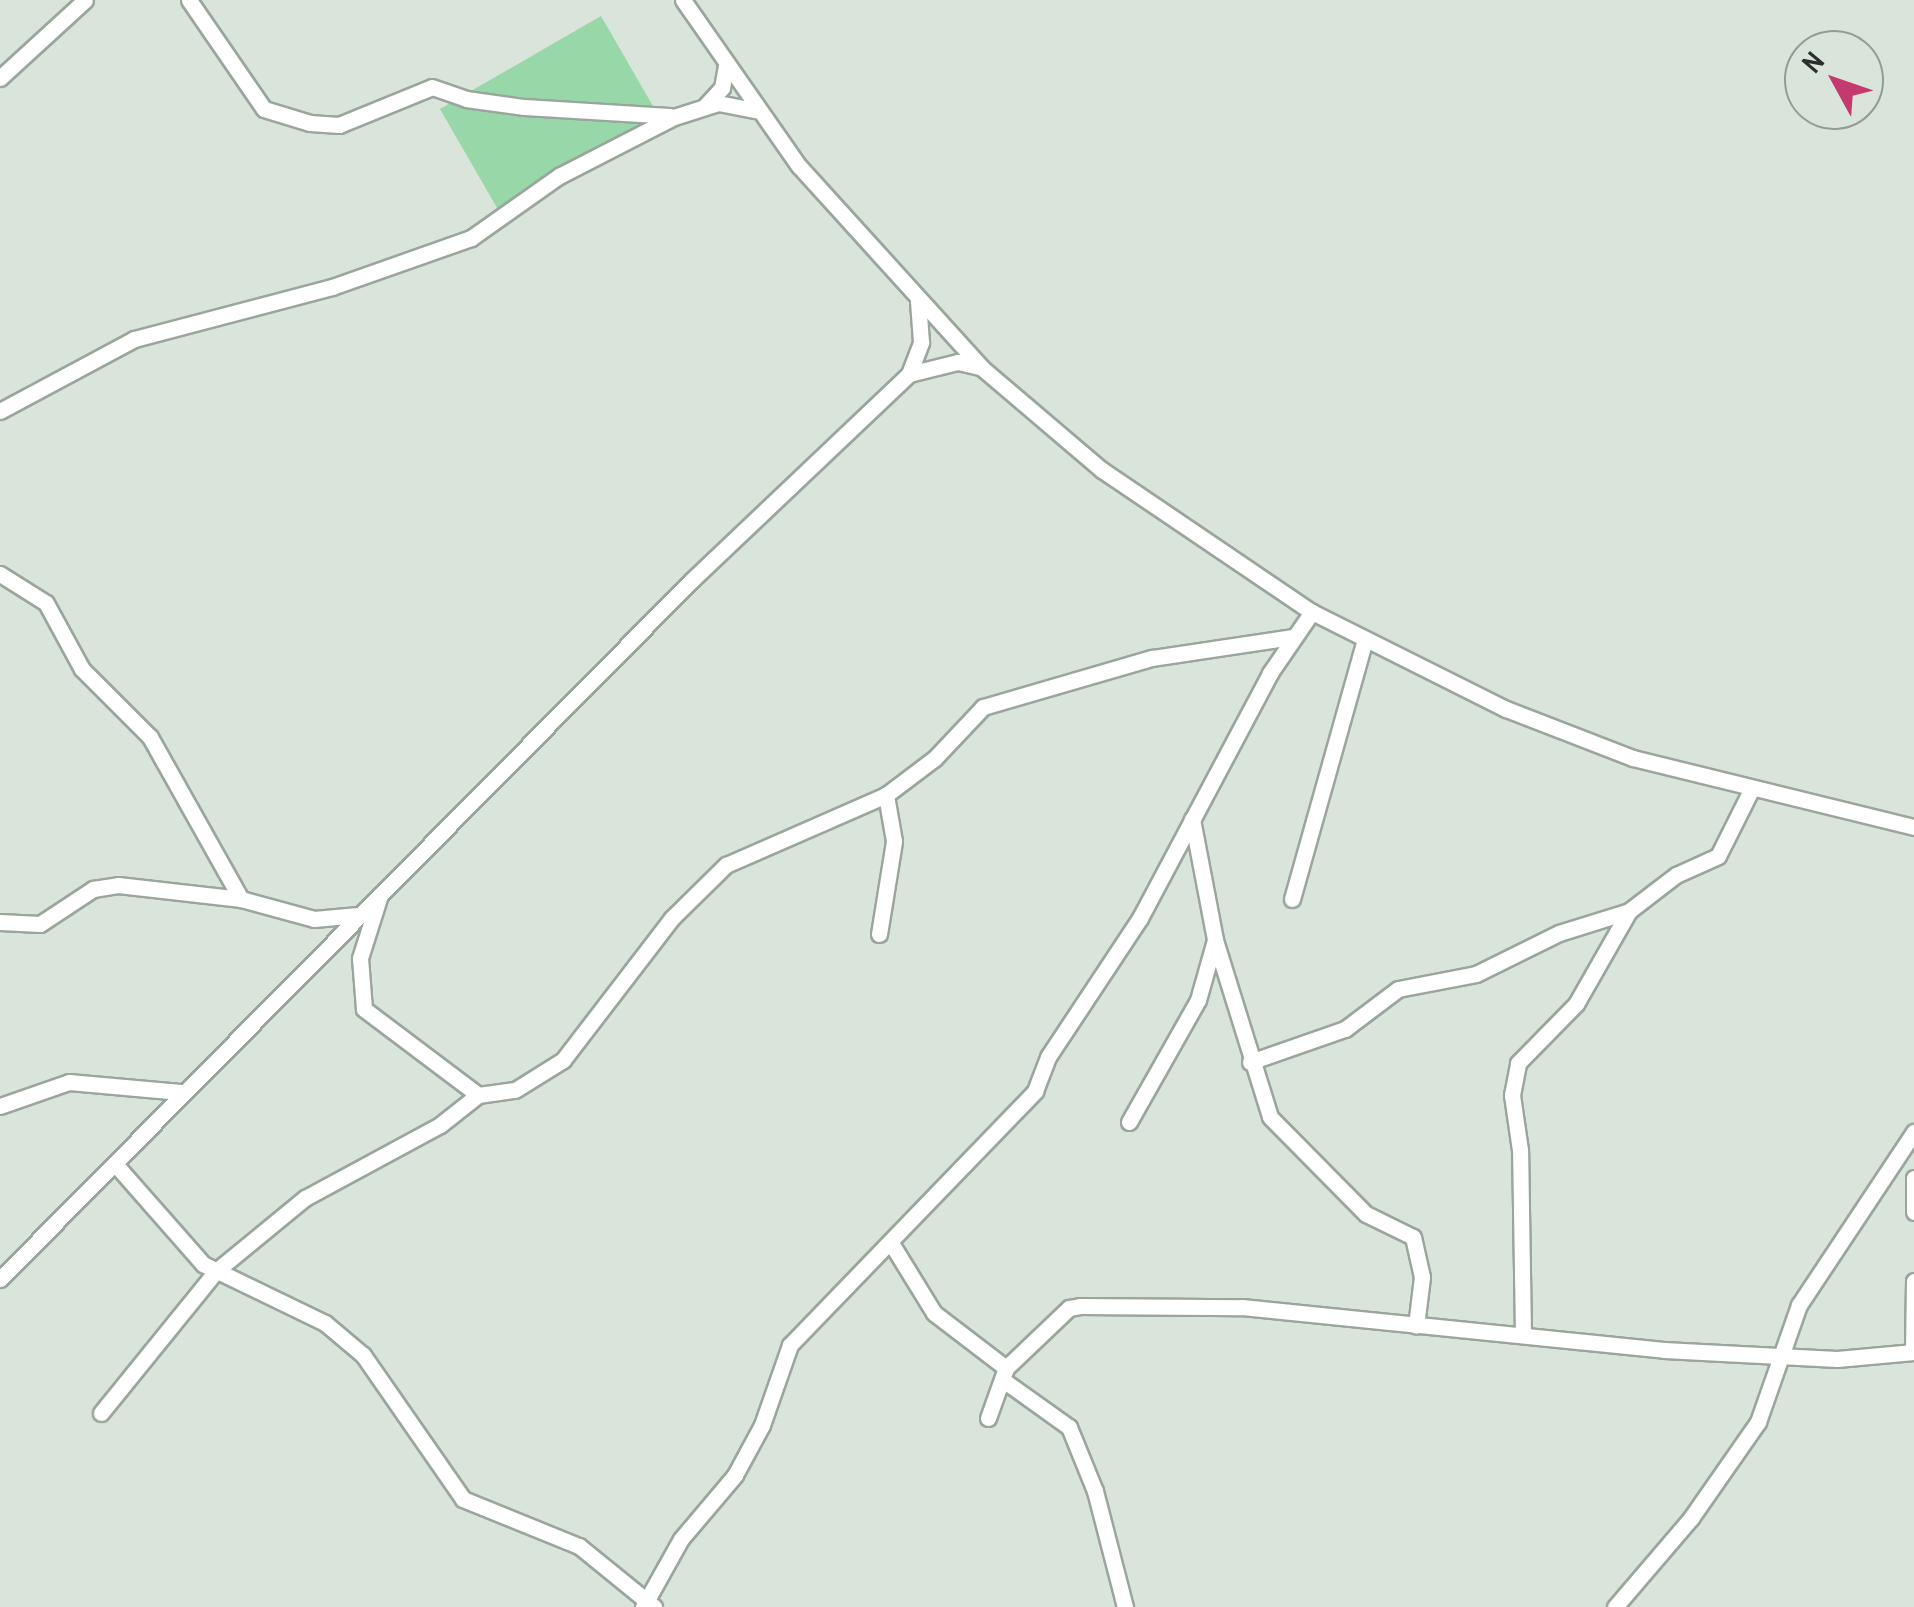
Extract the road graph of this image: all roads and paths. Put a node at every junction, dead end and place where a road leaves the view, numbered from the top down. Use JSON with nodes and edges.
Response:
{"nodes":[{"id":1,"x":86,"y":0,"type":"edge"},
{"id":2,"x":189,"y":0,"type":"edge"},
{"id":3,"x":682,"y":0,"type":"edge"},
{"id":4,"x":726,"y":66,"type":"junction"},
{"id":5,"x":0,"y":78,"type":"edge"},
{"id":6,"x":705,"y":106,"type":"junction"},
{"id":7,"x":755,"y":110,"type":"junction"},
{"id":8,"x":674,"y":117,"type":"junction"},
{"id":9,"x":918,"y":301,"type":"junction"},
{"id":10,"x":982,"y":368,"type":"junction"},
{"id":11,"x":909,"y":374,"type":"junction"},
{"id":12,"x":0,"y":411,"type":"edge"},
{"id":13,"x":0,"y":574,"type":"edge"},
{"id":14,"x":1312,"y":612,"type":"junction"},
{"id":15,"x":1292,"y":637,"type":"junction"},
{"id":16,"x":1365,"y":640,"type":"junction"},
{"id":17,"x":1752,"y":788,"type":"junction"},
{"id":18,"x":886,"y":795,"type":"junction"},
{"id":19,"x":1192,"y":818,"type":"junction"},
{"id":20,"x":1914,"y":827,"type":"edge"},
{"id":21,"x":382,"y":891,"type":"junction"},
{"id":22,"x":241,"y":899,"type":"junction"},
{"id":23,"x":1292,"y":899,"type":"dead end"},
{"id":24,"x":1629,"y":911,"type":"junction"},
{"id":25,"x":358,"y":915,"type":"junction"},
{"id":26,"x":0,"y":922,"type":"edge"},
{"id":27,"x":879,"y":934,"type":"dead end"},
{"id":28,"x":1215,"y":940,"type":"junction"},
{"id":29,"x":1250,"y":1062,"type":"junction"},
{"id":30,"x":181,"y":1092,"type":"junction"},
{"id":31,"x":478,"y":1095,"type":"junction"},
{"id":32,"x":0,"y":1106,"type":"edge"},
{"id":33,"x":1128,"y":1122,"type":"dead end"},
{"id":34,"x":1914,"y":1132,"type":"edge"},
{"id":35,"x":116,"y":1165,"type":"junction"},
{"id":36,"x":1914,"y":1178,"type":"edge"},
{"id":37,"x":1914,"y":1212,"type":"edge"},
{"id":38,"x":891,"y":1243,"type":"junction"},
{"id":39,"x":216,"y":1271,"type":"junction"},
{"id":40,"x":0,"y":1279,"type":"edge"},
{"id":41,"x":1914,"y":1282,"type":"edge"},
{"id":42,"x":1416,"y":1326,"type":"junction"},
{"id":43,"x":1522,"y":1335,"type":"junction"},
{"id":44,"x":1914,"y":1352,"type":"edge"},
{"id":45,"x":1785,"y":1355,"type":"junction"},
{"id":46,"x":1004,"y":1374,"type":"junction"},
{"id":47,"x":100,"y":1413,"type":"dead end"},
{"id":48,"x":988,"y":1418,"type":"dead end"},
{"id":49,"x":649,"y":1605,"type":"edge"},
{"id":50,"x":1125,"y":1607,"type":"edge"},
{"id":51,"x":1614,"y":1607,"type":"edge"}],
"edges":[{"from":1,"to":5,"type":"street"},
{"from":2,"to":8,"type":"street"},
{"from":3,"to":4,"type":"street"},
{"from":4,"to":6,"type":"street"},
{"from":4,"to":7,"type":"street"},
{"from":6,"to":7,"type":"street"},
{"from":6,"to":8,"type":"street"},
{"from":7,"to":9,"type":"street"},
{"from":8,"to":12,"type":"street"},
{"from":9,"to":10,"type":"street"},
{"from":9,"to":11,"type":"street"},
{"from":10,"to":11,"type":"street"},
{"from":10,"to":14,"type":"street"},
{"from":11,"to":21,"type":"street"},
{"from":13,"to":22,"type":"street"},
{"from":14,"to":15,"type":"street"},
{"from":14,"to":16,"type":"street"},
{"from":15,"to":18,"type":"street"},
{"from":15,"to":19,"type":"street"},
{"from":16,"to":17,"type":"street"},
{"from":16,"to":23,"type":"street"},
{"from":17,"to":20,"type":"street"},
{"from":17,"to":24,"type":"street"},
{"from":18,"to":27,"type":"street"},
{"from":18,"to":31,"type":"street"},
{"from":19,"to":28,"type":"street"},
{"from":19,"to":38,"type":"street"},
{"from":21,"to":25,"type":"street"},
{"from":21,"to":31,"type":"street"},
{"from":22,"to":25,"type":"street"},
{"from":22,"to":26,"type":"street"},
{"from":24,"to":29,"type":"street"},
{"from":24,"to":43,"type":"street"},
{"from":25,"to":30,"type":"street"},
{"from":28,"to":29,"type":"street"},
{"from":28,"to":33,"type":"street"},
{"from":29,"to":42,"type":"street"},
{"from":30,"to":32,"type":"street"},
{"from":30,"to":35,"type":"street"},
{"from":31,"to":39,"type":"street"},
{"from":34,"to":45,"type":"street"},
{"from":35,"to":39,"type":"street"},
{"from":35,"to":40,"type":"street"},
{"from":36,"to":37,"type":"street"},
{"from":38,"to":46,"type":"street"},
{"from":38,"to":49,"type":"street"},
{"from":39,"to":47,"type":"street"},
{"from":39,"to":49,"type":"street"},
{"from":41,"to":44,"type":"street"},
{"from":42,"to":43,"type":"street"},
{"from":42,"to":46,"type":"street"},
{"from":43,"to":45,"type":"street"},
{"from":44,"to":45,"type":"street"},
{"from":45,"to":51,"type":"street"},
{"from":46,"to":48,"type":"street"},
{"from":46,"to":50,"type":"street"}]}
